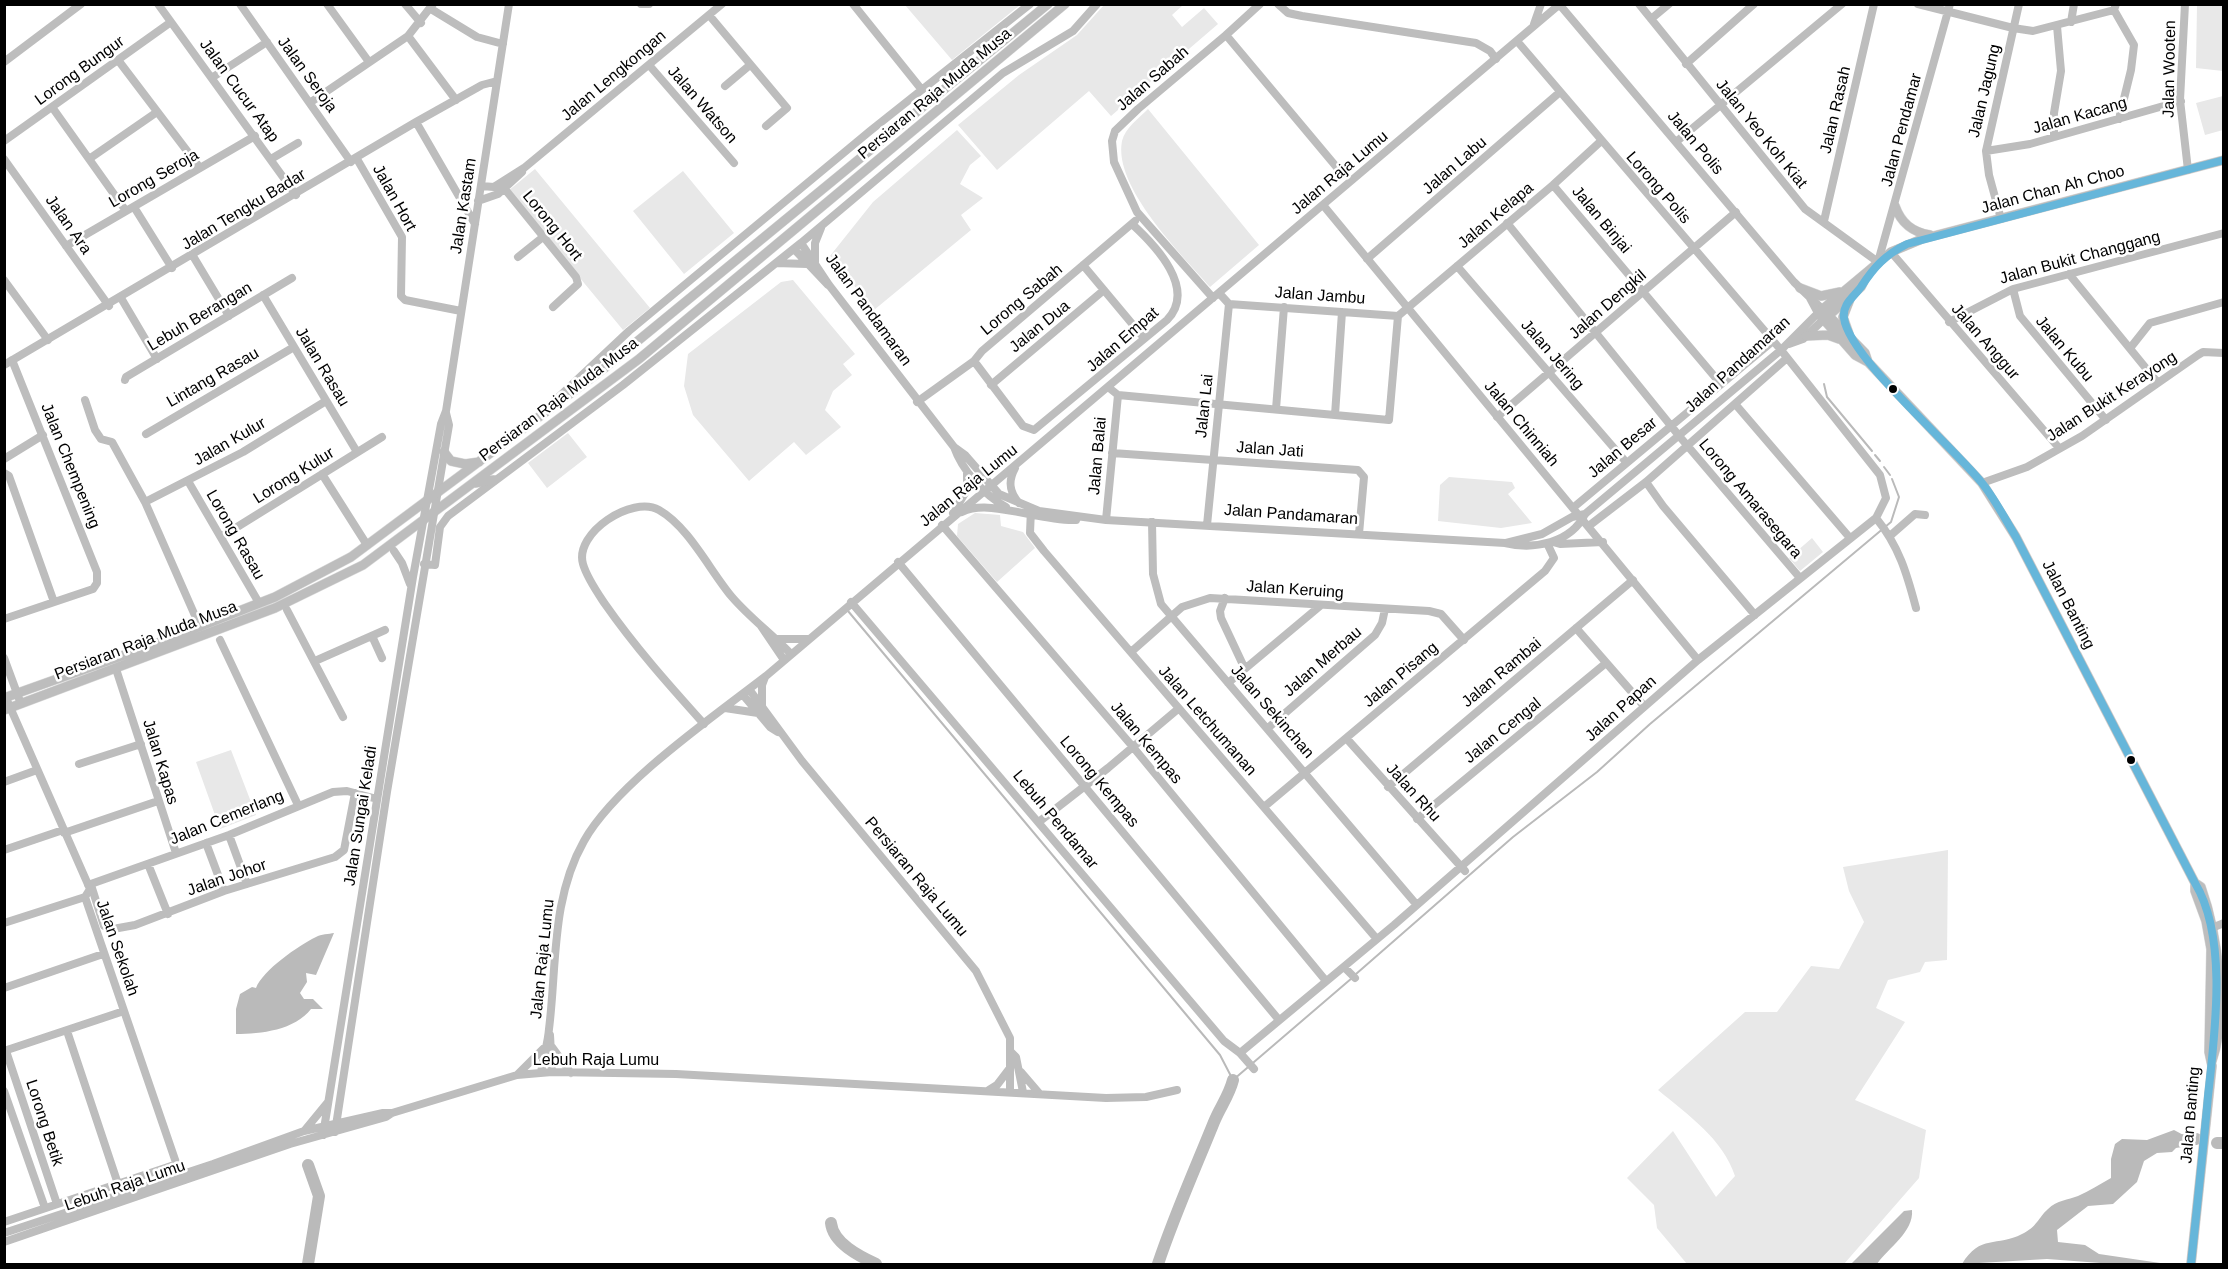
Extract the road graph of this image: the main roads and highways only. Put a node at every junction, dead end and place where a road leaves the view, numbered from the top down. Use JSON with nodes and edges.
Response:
{"nodes":[{"id":1,"x":1048,"y":4,"type":"edge"},
{"id":2,"x":1065,"y":4,"type":"edge"},
{"id":3,"x":2223,"y":160,"type":"edge"},
{"id":4,"x":1895,"y":206,"type":"road end"},
{"id":5,"x":1934,"y":236,"type":"junction"},
{"id":6,"x":1800,"y":288,"type":"road end"},
{"id":7,"x":1849,"y":293,"type":"junction"},
{"id":8,"x":1803,"y":338,"type":"road end"},
{"id":9,"x":1846,"y":338,"type":"junction"},
{"id":10,"x":444,"y":452,"type":"road end"},
{"id":11,"x":480,"y":462,"type":"junction"},
{"id":12,"x":494,"y":480,"type":"road end"},
{"id":13,"x":471,"y":484,"type":"junction"},
{"id":14,"x":5,"y":698,"type":"edge"},
{"id":15,"x":7,"y":709,"type":"edge"},
{"id":16,"x":2195,"y":883,"type":"junction"},
{"id":17,"x":2219,"y":925,"type":"edge"},
{"id":18,"x":2219,"y":963,"type":"edge"},
{"id":19,"x":2222,"y":997,"type":"edge"},
{"id":20,"x":2222,"y":1018,"type":"edge"},
{"id":21,"x":2211,"y":1027,"type":"junction"},
{"id":22,"x":2211,"y":1061,"type":"junction"},
{"id":23,"x":2191,"y":1264,"type":"edge"}],
"edges":[{"from":1,"to":11,"type":"main road","name":"Persiaran Raja Muda Musa"},
{"from":2,"to":13,"type":"main road","name":"Persiaran Raja Muda Musa"},
{"from":3,"to":5,"type":"main road","name":"Jalan Chan Ah Choo"},
{"from":4,"to":5,"type":"main road"},
{"from":5,"to":7,"type":"main road","name":"Jalan Chan Ah Choo"},
{"from":6,"to":7,"type":"main road"},
{"from":7,"to":9,"type":"main road"},
{"from":7,"to":9,"type":"main road","name":"Jalan Banting"},
{"from":8,"to":9,"type":"main road"},
{"from":9,"to":16,"type":"main road","name":"Jalan Banting"},
{"from":10,"to":11,"type":"main road"},
{"from":11,"to":14,"type":"main road","name":"Persiaran Raja Muda Musa"},
{"from":12,"to":13,"type":"main road"},
{"from":13,"to":15,"type":"main road","name":"Persiaran Raja Muda Musa"},
{"from":16,"to":17,"type":"main road","name":"Jalan Banting"},
{"from":16,"to":18,"type":"main road"},
{"from":17,"to":18,"type":"main road","name":"Jalan Banting"},
{"from":18,"to":19,"type":"main road"},
{"from":18,"to":21,"type":"main road","name":"Jalan Banting"},
{"from":19,"to":20,"type":"main road"},
{"from":19,"to":21,"type":"main road"},
{"from":20,"to":22,"type":"main road"},
{"from":21,"to":22,"type":"main road","name":"Jalan Banting"},
{"from":22,"to":23,"type":"main road","name":"Jalan Banting"}]}
